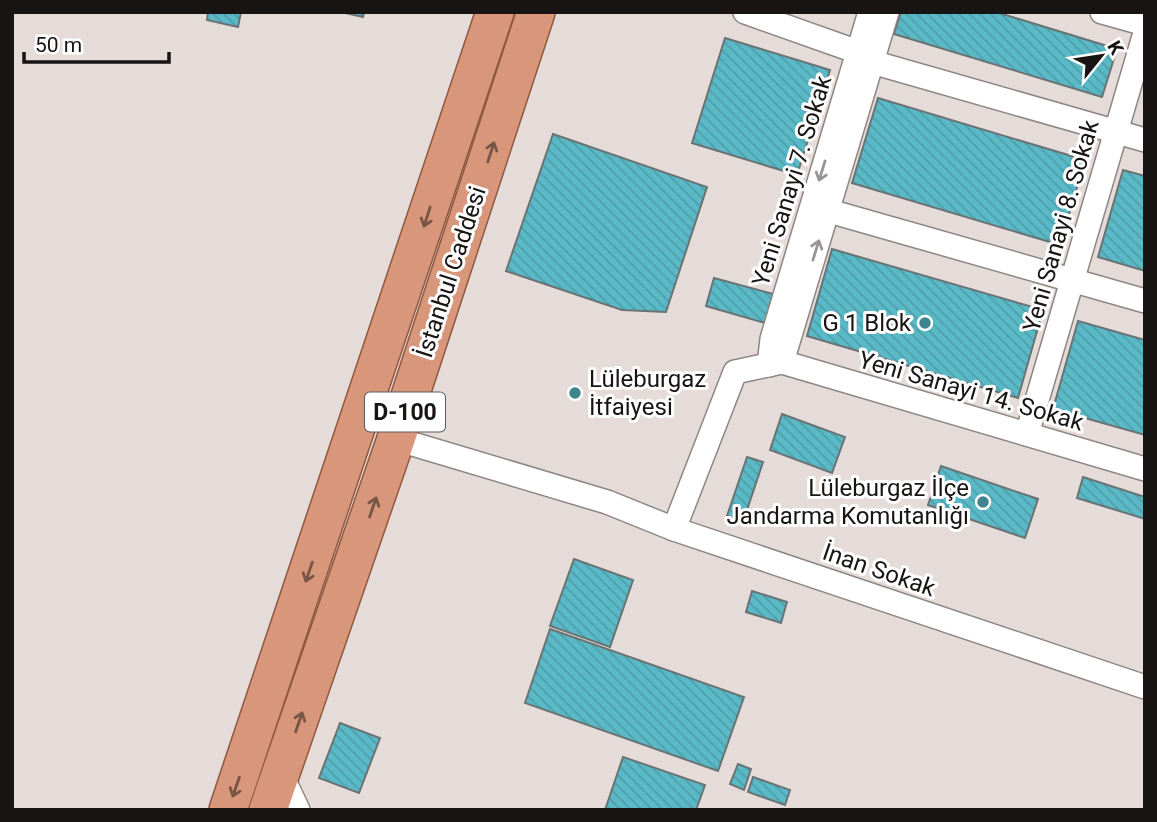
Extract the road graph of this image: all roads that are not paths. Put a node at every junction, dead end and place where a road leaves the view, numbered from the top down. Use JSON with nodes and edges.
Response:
{"nodes":[{"id":1,"x":495,"y":12,"type":"edge"},
{"id":2,"x":537,"y":12,"type":"edge"},
{"id":3,"x":745,"y":12,"type":"edge"},
{"id":4,"x":870,"y":12,"type":"edge"},
{"id":5,"x":887,"y":12,"type":"edge"},
{"id":6,"x":1102,"y":12,"type":"edge"},
{"id":7,"x":1145,"y":24,"type":"edge"},
{"id":8,"x":1145,"y":33,"type":"edge"},
{"id":9,"x":865,"y":57,"type":"junction"},
{"id":10,"x":1116,"y":131,"type":"junction"},
{"id":11,"x":1145,"y":140,"type":"edge"},
{"id":12,"x":820,"y":208,"type":"junction"},
{"id":13,"x":1072,"y":280,"type":"junction"},
{"id":14,"x":1145,"y":301,"type":"edge"},
{"id":15,"x":775,"y":364,"type":"junction"},
{"id":16,"x":1027,"y":434,"type":"junction"},
{"id":17,"x":396,"y":439,"type":"junction"},
{"id":18,"x":1145,"y":469,"type":"edge"},
{"id":19,"x":674,"y":529,"type":"junction"},
{"id":20,"x":1145,"y":687,"type":"edge"},
{"id":21,"x":281,"y":774,"type":"junction"},
{"id":22,"x":229,"y":810,"type":"edge"},
{"id":23,"x":268,"y":810,"type":"edge"},
{"id":24,"x":298,"y":810,"type":"edge"}],
"edges":[{"from":1,"to":22,"type":"highway","name":"İstanbul Caddesi","number":"D-100","one_way":true},
{"from":17,"to":2,"type":"highway","name":"İstanbul Caddesi","number":"D-100","one_way":true},
{"from":3,"to":9,"type":"street"},
{"from":4,"to":9,"type":"street","name":"Yeni Sanayi 7. Sokak"},
{"from":5,"to":9,"type":"street","name":"Yeni Sanayi 7. Sokak"},
{"from":6,"to":7,"type":"street"},
{"from":8,"to":10,"type":"street","name":"Yeni Sanayi 8. Sokak"},
{"from":9,"to":10,"type":"street"},
{"from":9,"to":12,"type":"street","name":"Yeni Sanayi 7. Sokak"},
{"from":10,"to":11,"type":"street"},
{"from":10,"to":13,"type":"street","name":"Yeni Sanayi 8. Sokak"},
{"from":12,"to":13,"type":"street"},
{"from":12,"to":15,"type":"street","name":"Yeni Sanayi 7. Sokak"},
{"from":13,"to":14,"type":"street"},
{"from":13,"to":16,"type":"street","name":"Yeni Sanayi 8. Sokak"},
{"from":15,"to":16,"type":"street","name":"Yeni Sanayi 14. Sokak"},
{"from":15,"to":19,"type":"street"},
{"from":16,"to":18,"type":"street","name":"Yeni Sanayi 14. Sokak"},
{"from":17,"to":19,"type":"street","name":"İnan Sokak"},
{"from":21,"to":17,"type":"highway","name":"İstanbul Caddesi","number":"D-100","one_way":true},
{"from":19,"to":20,"type":"street","name":"İnan Sokak"},
{"from":21,"to":23,"type":"highway","name":"İstanbul Caddesi","number":"D-100"},
{"from":21,"to":24,"type":"street"}]}
